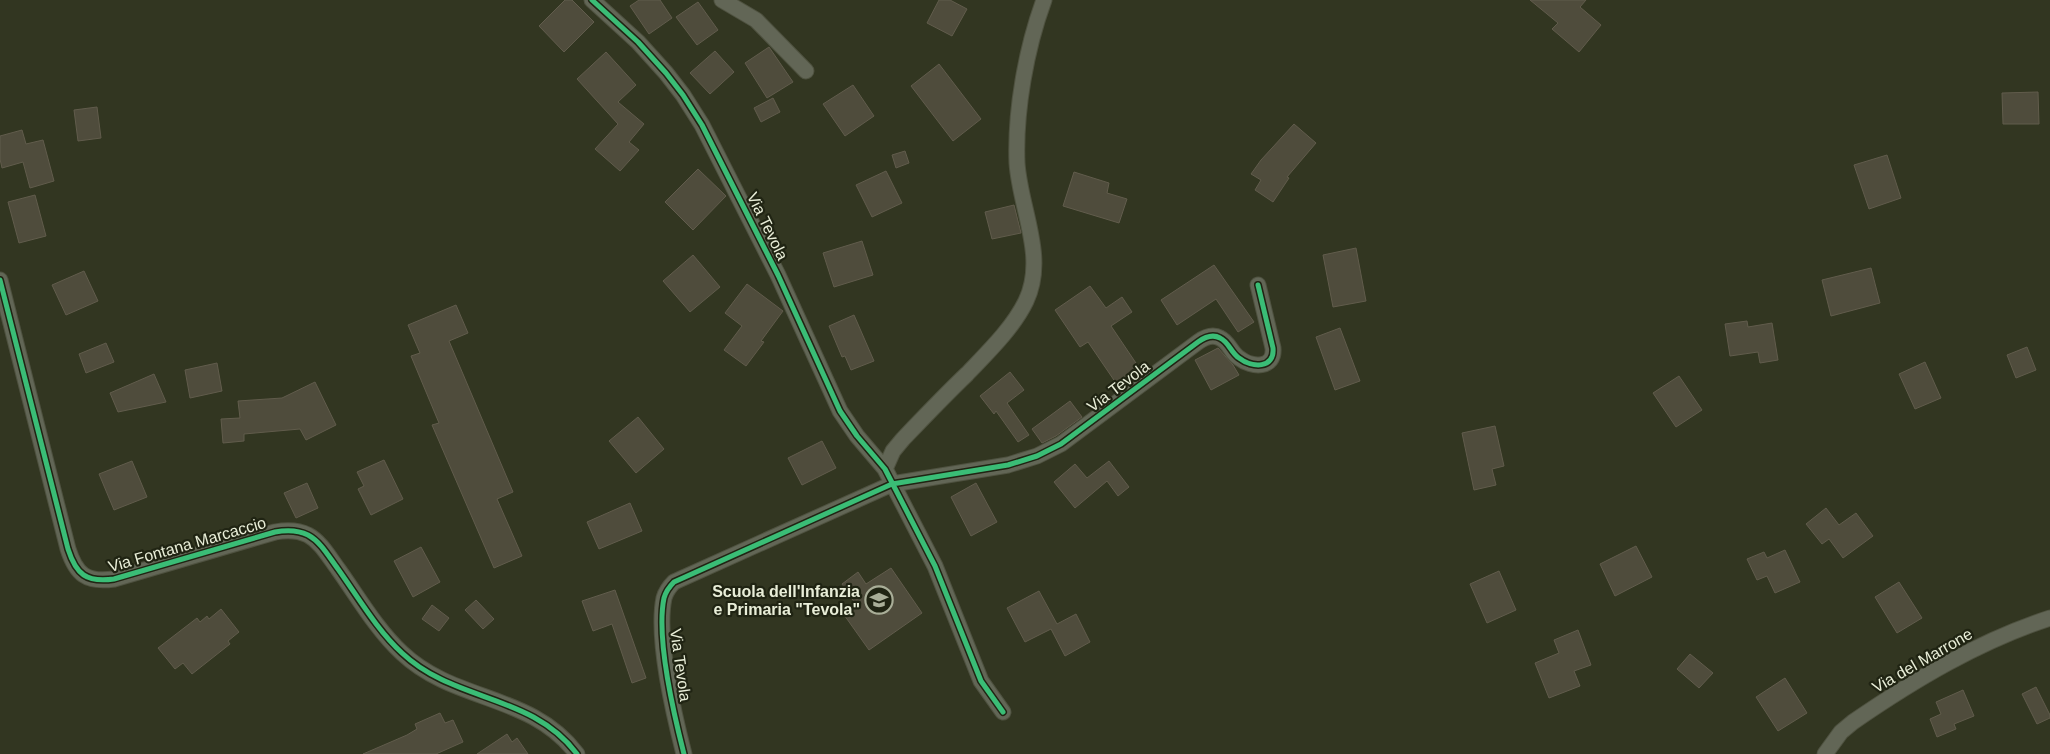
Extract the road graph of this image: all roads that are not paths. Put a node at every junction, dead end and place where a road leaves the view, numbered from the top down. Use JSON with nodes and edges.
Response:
{"nodes":[{"id":1,"x":592,"y":0,"type":"edge"},
{"id":2,"x":722,"y":0,"type":"edge"},
{"id":3,"x":1044,"y":0,"type":"edge"},
{"id":4,"x":806,"y":71,"type":"dead end"},
{"id":5,"x":0,"y":280,"type":"edge"},
{"id":6,"x":1258,"y":285,"type":"dead end"},
{"id":7,"x":885,"y":469,"type":"junction"},
{"id":8,"x":892,"y":484,"type":"junction"},
{"id":9,"x":2050,"y":618,"type":"edge"},
{"id":10,"x":1003,"y":712,"type":"dead end"},
{"id":11,"x":577,"y":754,"type":"edge"},
{"id":12,"x":684,"y":754,"type":"edge"},
{"id":13,"x":1825,"y":754,"type":"edge"}],
"edges":[{"from":1,"to":7,"type":"street","name":"Via Tevola"},
{"from":2,"to":4,"type":"street"},
{"from":3,"to":7,"type":"street"},
{"from":5,"to":11,"type":"street","name":"Via Fontana Marcaccio"},
{"from":6,"to":8,"type":"street","name":"Via Tevola"},
{"from":7,"to":8,"type":"street","name":"Via Tevola"},
{"from":8,"to":10,"type":"street","name":"Via Tevola"},
{"from":8,"to":12,"type":"street","name":"Via Tevola"},
{"from":9,"to":13,"type":"street","name":"Via del Marrone"}]}
